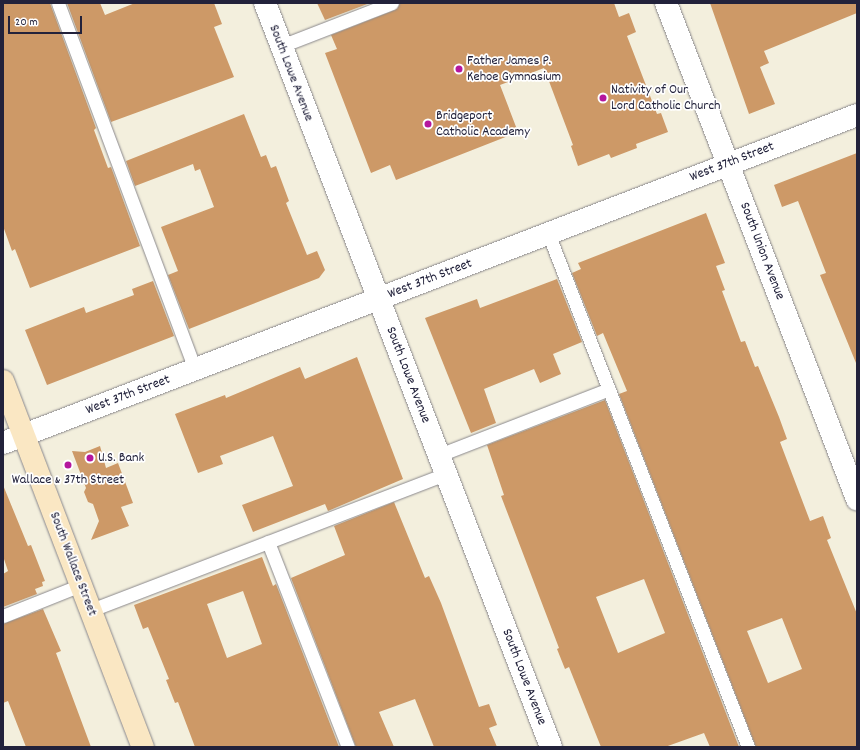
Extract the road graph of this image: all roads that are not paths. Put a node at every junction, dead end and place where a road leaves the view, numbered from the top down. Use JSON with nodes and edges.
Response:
{"nodes":[{"id":1,"x":58,"y":3,"type":"edge"},
{"id":2,"x":265,"y":3,"type":"edge"},
{"id":3,"x":392,"y":3,"type":"edge"},
{"id":4,"x":666,"y":3,"type":"edge"},
{"id":5,"x":281,"y":46,"type":"junction"},
{"id":6,"x":857,"y":114,"type":"edge"},
{"id":7,"x":728,"y":164,"type":"junction"},
{"id":8,"x":548,"y":233,"type":"junction"},
{"id":9,"x":379,"y":298,"type":"junction"},
{"id":10,"x":195,"y":368,"type":"junction"},
{"id":11,"x":3,"y":381,"type":"edge"},
{"id":12,"x":609,"y":389,"type":"junction"},
{"id":13,"x":24,"y":434,"type":"junction"},
{"id":14,"x":3,"y":443,"type":"edge"},
{"id":15,"x":443,"y":465,"type":"junction"},
{"id":16,"x":857,"y":499,"type":"edge"},
{"id":17,"x":268,"y":542,"type":"junction"},
{"id":18,"x":82,"y":585,"type":"junction"},
{"id":19,"x":91,"y":610,"type":"junction"},
{"id":20,"x":3,"y":616,"type":"edge"},
{"id":21,"x":143,"y":747,"type":"edge"},
{"id":22,"x":348,"y":747,"type":"edge"},
{"id":23,"x":551,"y":747,"type":"edge"},
{"id":24,"x":748,"y":747,"type":"edge"}],
"edges":[{"from":1,"to":10,"type":"lane"},
{"from":2,"to":5,"type":"street","name":"South Lowe Avenue"},
{"from":3,"to":5,"type":"lane"},
{"from":4,"to":7,"type":"street","name":"South Union Avenue"},
{"from":5,"to":9,"type":"street","name":"South Lowe Avenue"},
{"from":6,"to":7,"type":"street","name":"West 37th Street"},
{"from":7,"to":8,"type":"street","name":"West 37th Street"},
{"from":7,"to":16,"type":"street","name":"South Union Avenue"},
{"from":8,"to":9,"type":"street","name":"West 37th Street"},
{"from":8,"to":12,"type":"lane"},
{"from":9,"to":10,"type":"street","name":"West 37th Street"},
{"from":9,"to":15,"type":"street","name":"South Lowe Avenue"},
{"from":10,"to":13,"type":"street","name":"West 37th Street"},
{"from":11,"to":13,"type":"street","name":"South Wallace Street"},
{"from":12,"to":15,"type":"lane"},
{"from":12,"to":24,"type":"lane"},
{"from":13,"to":14,"type":"street","name":"West 37th Street"},
{"from":13,"to":18,"type":"street","name":"South Wallace Street"},
{"from":15,"to":17,"type":"lane"},
{"from":15,"to":23,"type":"street","name":"South Lowe Avenue"},
{"from":17,"to":19,"type":"lane"},
{"from":17,"to":22,"type":"lane"},
{"from":18,"to":19,"type":"street","name":"South Wallace Street"},
{"from":18,"to":20,"type":"lane"},
{"from":19,"to":21,"type":"street","name":"South Wallace Street"}]}
